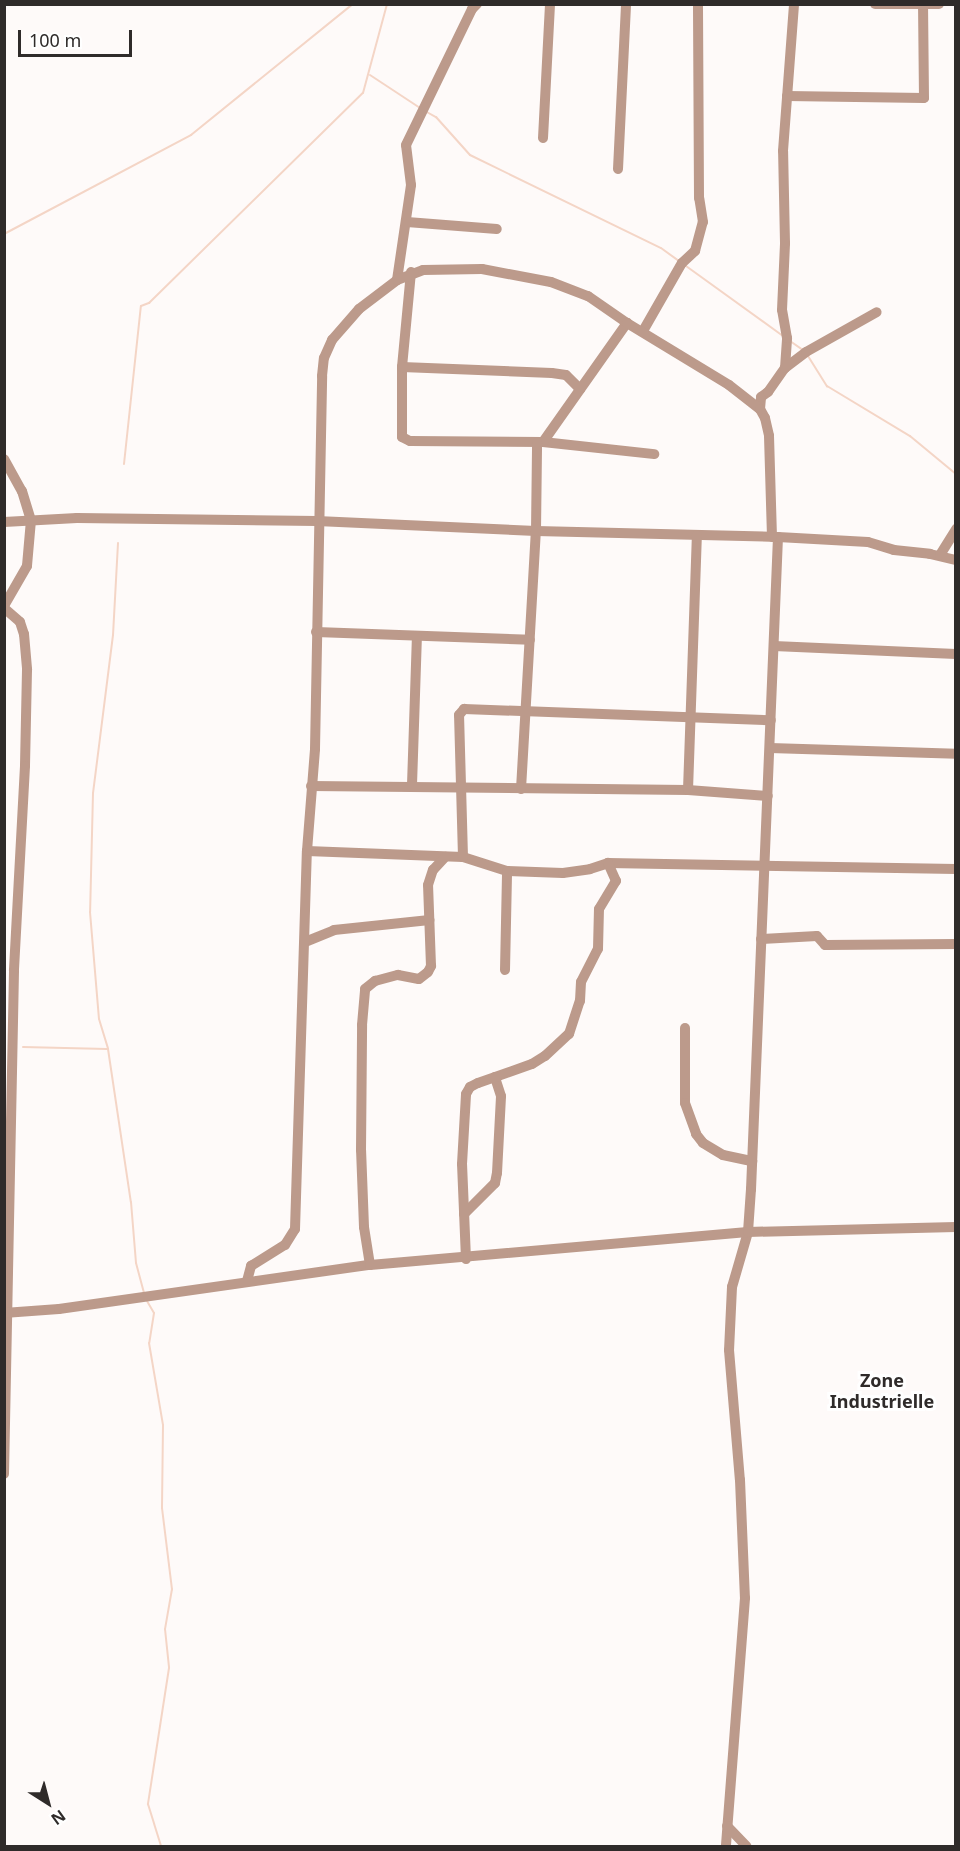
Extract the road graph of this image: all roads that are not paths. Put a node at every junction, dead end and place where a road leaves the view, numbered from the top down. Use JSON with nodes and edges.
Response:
{"nodes":[{"id":1,"x":477,"y":4,"type":"edge"},
{"id":2,"x":550,"y":4,"type":"edge"},
{"id":3,"x":626,"y":4,"type":"edge"},
{"id":4,"x":698,"y":4,"type":"edge"},
{"id":5,"x":794,"y":4,"type":"edge"},
{"id":6,"x":939,"y":4,"type":"edge"},
{"id":7,"x":878,"y":5,"type":"edge"},
{"id":8,"x":923,"y":5,"type":"edge"},
{"id":9,"x":787,"y":96,"type":"junction"},
{"id":10,"x":543,"y":138,"type":"dead end"},
{"id":11,"x":618,"y":169,"type":"dead end"},
{"id":12,"x":407,"y":222,"type":"junction"},
{"id":13,"x":497,"y":229,"type":"dead end"},
{"id":14,"x":411,"y":272,"type":"junction"},
{"id":15,"x":396,"y":280,"type":"junction"},
{"id":16,"x":877,"y":312,"type":"dead end"},
{"id":17,"x":627,"y":323,"type":"junction"},
{"id":18,"x":643,"y":331,"type":"junction"},
{"id":19,"x":402,"y":367,"type":"junction"},
{"id":20,"x":785,"y":368,"type":"junction"},
{"id":21,"x":580,"y":389,"type":"junction"},
{"id":22,"x":760,"y":410,"type":"junction"},
{"id":23,"x":540,"y":443,"type":"junction"},
{"id":24,"x":654,"y":454,"type":"dead end"},
{"id":25,"x":4,"y":459,"type":"edge"},
{"id":26,"x":31,"y":520,"type":"junction"},
{"id":27,"x":317,"y":521,"type":"junction"},
{"id":28,"x":4,"y":522,"type":"edge"},
{"id":29,"x":956,"y":529,"type":"edge"},
{"id":30,"x":536,"y":531,"type":"junction"},
{"id":31,"x":697,"y":535,"type":"junction"},
{"id":32,"x":775,"y":537,"type":"junction"},
{"id":33,"x":940,"y":555,"type":"junction"},
{"id":34,"x":956,"y":560,"type":"edge"},
{"id":35,"x":4,"y":607,"type":"edge"},
{"id":36,"x":316,"y":632,"type":"junction"},
{"id":37,"x":417,"y":636,"type":"junction"},
{"id":38,"x":530,"y":640,"type":"junction"},
{"id":39,"x":774,"y":646,"type":"junction"},
{"id":40,"x":956,"y":654,"type":"edge"},
{"id":41,"x":526,"y":713,"type":"junction"},
{"id":42,"x":690,"y":717,"type":"junction"},
{"id":43,"x":771,"y":720,"type":"junction"},
{"id":44,"x":770,"y":748,"type":"junction"},
{"id":45,"x":956,"y":754,"type":"edge"},
{"id":46,"x":412,"y":785,"type":"junction"},
{"id":47,"x":311,"y":786,"type":"junction"},
{"id":48,"x":461,"y":786,"type":"junction"},
{"id":49,"x":521,"y":789,"type":"junction"},
{"id":50,"x":688,"y":790,"type":"junction"},
{"id":51,"x":768,"y":796,"type":"junction"},
{"id":52,"x":307,"y":851,"type":"junction"},
{"id":53,"x":445,"y":857,"type":"junction"},
{"id":54,"x":463,"y":857,"type":"junction"},
{"id":55,"x":608,"y":863,"type":"junction"},
{"id":56,"x":765,"y":867,"type":"junction"},
{"id":57,"x":956,"y":870,"type":"edge"},
{"id":58,"x":507,"y":871,"type":"junction"},
{"id":59,"x":429,"y":920,"type":"junction"},
{"id":60,"x":761,"y":939,"type":"junction"},
{"id":61,"x":305,"y":942,"type":"junction"},
{"id":62,"x":956,"y":944,"type":"edge"},
{"id":63,"x":505,"y":970,"type":"dead end"},
{"id":64,"x":9,"y":971,"type":"edge"},
{"id":65,"x":685,"y":1028,"type":"dead end"},
{"id":66,"x":495,"y":1077,"type":"junction"},
{"id":67,"x":7,"y":1149,"type":"edge"},
{"id":68,"x":752,"y":1161,"type":"junction"},
{"id":69,"x":464,"y":1214,"type":"junction"},
{"id":70,"x":956,"y":1227,"type":"edge"},
{"id":71,"x":748,"y":1232,"type":"junction"},
{"id":72,"x":466,"y":1259,"type":"junction"},
{"id":73,"x":369,"y":1266,"type":"junction"},
{"id":74,"x":247,"y":1281,"type":"junction"},
{"id":75,"x":6,"y":1313,"type":"edge"},
{"id":76,"x":4,"y":1474,"type":"edge"},
{"id":77,"x":727,"y":1827,"type":"junction"},
{"id":78,"x":726,"y":1846,"type":"edge"},
{"id":79,"x":746,"y":1846,"type":"edge"}],
"edges":[{"from":1,"to":12,"type":"street"},
{"from":2,"to":10,"type":"street"},
{"from":3,"to":11,"type":"street"},
{"from":4,"to":18,"type":"street"},
{"from":5,"to":9,"type":"street"},
{"from":6,"to":8,"type":"street"},
{"from":7,"to":8,"type":"street"},
{"from":8,"to":9,"type":"street"},
{"from":9,"to":20,"type":"street"},
{"from":12,"to":13,"type":"street"},
{"from":12,"to":15,"type":"street"},
{"from":14,"to":15,"type":"street"},
{"from":14,"to":17,"type":"street"},
{"from":14,"to":19,"type":"street"},
{"from":15,"to":27,"type":"street"},
{"from":16,"to":20,"type":"street"},
{"from":17,"to":18,"type":"street"},
{"from":17,"to":21,"type":"street"},
{"from":18,"to":22,"type":"street"},
{"from":19,"to":21,"type":"street"},
{"from":19,"to":23,"type":"street"},
{"from":20,"to":22,"type":"street"},
{"from":21,"to":23,"type":"street"},
{"from":22,"to":32,"type":"street"},
{"from":23,"to":24,"type":"street"},
{"from":23,"to":30,"type":"street"},
{"from":25,"to":26,"type":"street"},
{"from":26,"to":27,"type":"street"},
{"from":26,"to":28,"type":"street"},
{"from":26,"to":35,"type":"street"},
{"from":27,"to":30,"type":"street"},
{"from":27,"to":36,"type":"street"},
{"from":29,"to":33,"type":"street"},
{"from":30,"to":31,"type":"street"},
{"from":30,"to":38,"type":"street"},
{"from":31,"to":32,"type":"street"},
{"from":31,"to":42,"type":"street"},
{"from":32,"to":33,"type":"street"},
{"from":32,"to":39,"type":"street"},
{"from":33,"to":34,"type":"street"},
{"from":35,"to":64,"type":"street"},
{"from":36,"to":37,"type":"street"},
{"from":36,"to":47,"type":"street"},
{"from":37,"to":38,"type":"street"},
{"from":37,"to":46,"type":"street"},
{"from":38,"to":41,"type":"street"},
{"from":39,"to":40,"type":"street"},
{"from":39,"to":43,"type":"street"},
{"from":41,"to":42,"type":"street"},
{"from":41,"to":48,"type":"street"},
{"from":41,"to":49,"type":"street"},
{"from":42,"to":43,"type":"street"},
{"from":42,"to":50,"type":"street"},
{"from":43,"to":44,"type":"street"},
{"from":44,"to":45,"type":"street"},
{"from":44,"to":51,"type":"street"},
{"from":46,"to":47,"type":"street"},
{"from":46,"to":48,"type":"street"},
{"from":47,"to":52,"type":"street"},
{"from":48,"to":49,"type":"street"},
{"from":48,"to":54,"type":"street"},
{"from":49,"to":50,"type":"street"},
{"from":50,"to":51,"type":"street"},
{"from":51,"to":56,"type":"street"},
{"from":52,"to":53,"type":"street"},
{"from":52,"to":61,"type":"street"},
{"from":53,"to":54,"type":"street"},
{"from":53,"to":59,"type":"street"},
{"from":54,"to":58,"type":"street"},
{"from":55,"to":56,"type":"street"},
{"from":55,"to":58,"type":"street"},
{"from":55,"to":66,"type":"street"},
{"from":56,"to":57,"type":"street"},
{"from":56,"to":60,"type":"street"},
{"from":58,"to":63,"type":"street"},
{"from":59,"to":61,"type":"street"},
{"from":59,"to":73,"type":"street"},
{"from":60,"to":62,"type":"street"},
{"from":60,"to":68,"type":"street"},
{"from":61,"to":74,"type":"street"},
{"from":64,"to":67,"type":"street"},
{"from":65,"to":68,"type":"street"},
{"from":66,"to":69,"type":"street"},
{"from":66,"to":69,"type":"street"},
{"from":67,"to":75,"type":"street"},
{"from":68,"to":71,"type":"street"},
{"from":69,"to":72,"type":"street"},
{"from":70,"to":71,"type":"street"},
{"from":71,"to":72,"type":"street"},
{"from":71,"to":77,"type":"street"},
{"from":72,"to":73,"type":"street"},
{"from":73,"to":74,"type":"street"},
{"from":74,"to":75,"type":"street"},
{"from":75,"to":76,"type":"street"},
{"from":77,"to":78,"type":"street"},
{"from":77,"to":79,"type":"street"}]}
